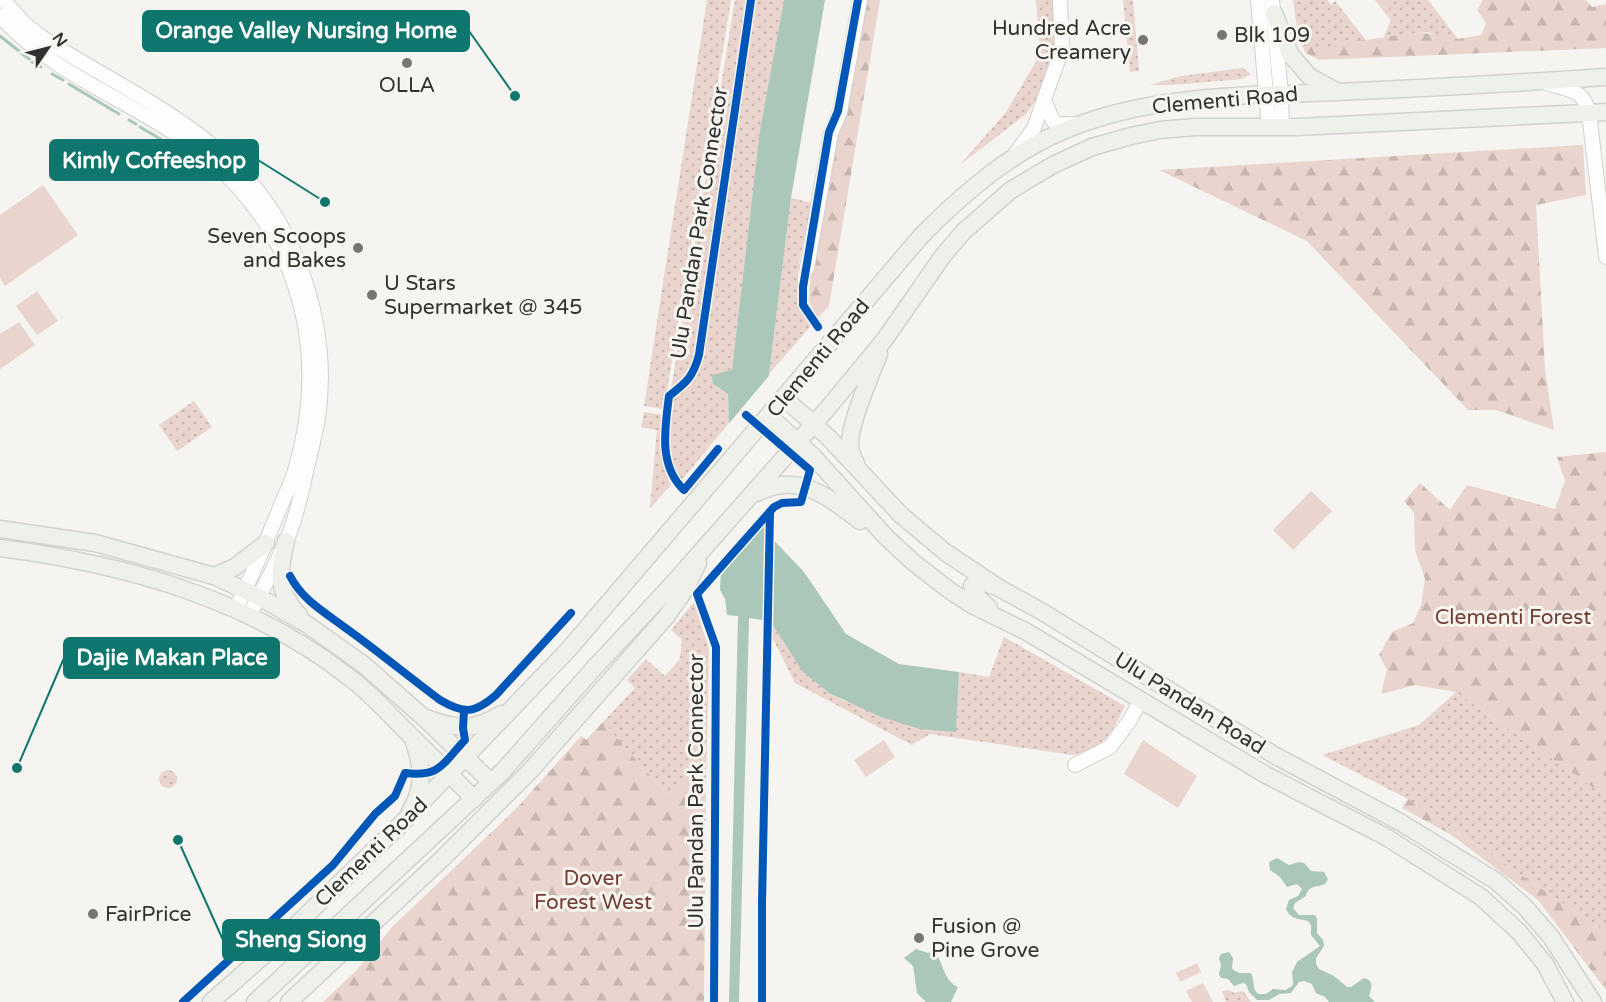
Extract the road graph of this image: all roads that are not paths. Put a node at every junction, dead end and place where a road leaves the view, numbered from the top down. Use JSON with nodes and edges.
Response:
{"nodes":[{"id":1,"x":3,"y":0,"type":"edge"},
{"id":2,"x":860,"y":0,"type":"edge"},
{"id":3,"x":1060,"y":0,"type":"edge"},
{"id":4,"x":1258,"y":0,"type":"edge"},
{"id":5,"x":1273,"y":6,"type":"edge"},
{"id":6,"x":0,"y":16,"type":"edge"},
{"id":7,"x":1606,"y":77,"type":"edge"},
{"id":8,"x":1541,"y":81,"type":"junction"},
{"id":9,"x":1337,"y":92,"type":"junction"},
{"id":10,"x":1274,"y":94,"type":"junction"},
{"id":11,"x":1045,"y":102,"type":"junction"},
{"id":12,"x":1598,"y":112,"type":"edge"},
{"id":13,"x":1082,"y":124,"type":"junction"},
{"id":14,"x":1275,"y":128,"type":"junction"},
{"id":15,"x":1010,"y":159,"type":"junction"},
{"id":16,"x":1606,"y":257,"type":"edge"},
{"id":17,"x":807,"y":268,"type":"dead end"},
{"id":18,"x":885,"y":339,"type":"junction"},
{"id":19,"x":784,"y":398,"type":"junction"},
{"id":20,"x":769,"y":416,"type":"junction"},
{"id":21,"x":813,"y":423,"type":"junction"},
{"id":22,"x":798,"y":442,"type":"junction"},
{"id":23,"x":858,"y":468,"type":"junction"},
{"id":24,"x":748,"y":498,"type":"junction"},
{"id":25,"x":0,"y":529,"type":"edge"},
{"id":26,"x":886,"y":537,"type":"junction"},
{"id":27,"x":286,"y":541,"type":"junction"},
{"id":28,"x":266,"y":543,"type":"junction"},
{"id":29,"x":708,"y":544,"type":"junction"},
{"id":30,"x":0,"y":548,"type":"edge"},
{"id":31,"x":164,"y":561,"type":"junction"},
{"id":32,"x":214,"y":576,"type":"junction"},
{"id":33,"x":159,"y":582,"type":"junction"},
{"id":34,"x":999,"y":588,"type":"junction"},
{"id":35,"x":252,"y":593,"type":"junction"},
{"id":36,"x":242,"y":612,"type":"junction"},
{"id":37,"x":1005,"y":622,"type":"junction"},
{"id":38,"x":308,"y":625,"type":"junction"},
{"id":39,"x":1141,"y":700,"type":"junction"},
{"id":40,"x":516,"y":704,"type":"junction"},
{"id":41,"x":422,"y":716,"type":"junction"},
{"id":42,"x":412,"y":736,"type":"junction"},
{"id":43,"x":465,"y":758,"type":"junction"},
{"id":44,"x":1076,"y":765,"type":"dead end"},
{"id":45,"x":450,"y":774,"type":"junction"},
{"id":46,"x":491,"y":783,"type":"junction"},
{"id":47,"x":474,"y":799,"type":"junction"},
{"id":48,"x":403,"y":822,"type":"junction"},
{"id":49,"x":211,"y":1002,"type":"edge"},
{"id":50,"x":255,"y":1002,"type":"edge"},
{"id":51,"x":289,"y":1002,"type":"edge"},
{"id":52,"x":1565,"y":1002,"type":"edge"},
{"id":53,"x":1593,"y":1002,"type":"edge"}],
"edges":[{"from":1,"to":27,"type":"street"},
{"from":2,"to":17,"type":"street"},
{"from":3,"to":11,"type":"street"},
{"from":4,"to":10,"type":"street"},
{"from":5,"to":9,"type":"main road"},
{"from":5,"to":10,"type":"street"},
{"from":6,"to":28,"type":"street"},
{"from":7,"to":8,"type":"main road","name":"Clementi Road"},
{"from":8,"to":9,"type":"main road","name":"Clementi Road"},
{"from":8,"to":12,"type":"street"},
{"from":9,"to":10,"type":"main road","name":"Clementi Road"},
{"from":10,"to":13,"type":"main road","name":"Clementi Road"},
{"from":10,"to":14,"type":"street"},
{"from":11,"to":13,"type":"street"},
{"from":11,"to":15,"type":"street"},
{"from":12,"to":14,"type":"main road","name":"Clementi Road"},
{"from":12,"to":16,"type":"street"},
{"from":13,"to":15,"type":"main road","name":"Clementi Road"},
{"from":14,"to":18,"type":"main road","name":"Clementi Road"},
{"from":15,"to":19,"type":"main road","name":"Clementi Road"},
{"from":18,"to":21,"type":"main road","name":"Clementi Road"},
{"from":18,"to":23,"type":"main road"},
{"from":19,"to":20,"type":"main road","name":"Clementi Road"},
{"from":19,"to":21,"type":"main road","name":"Ulu Pandan Road"},
{"from":20,"to":22,"type":"main road","name":"Ulu Pandan Road"},
{"from":20,"to":40,"type":"main road","name":"Clementi Road"},
{"from":21,"to":22,"type":"main road","name":"Clementi Road"},
{"from":21,"to":23,"type":"main road","name":"Ulu Pandan Road"},
{"from":22,"to":24,"type":"main road","name":"Clementi Road"},
{"from":22,"to":26,"type":"main road","name":"Ulu Pandan Road"},
{"from":23,"to":34,"type":"main road","name":"Ulu Pandan Road"},
{"from":24,"to":26,"type":"main road"},
{"from":24,"to":29,"type":"main road","name":"Clementi Road"},
{"from":25,"to":31,"type":"main road"},
{"from":26,"to":37,"type":"main road","name":"Ulu Pandan Road"},
{"from":27,"to":35,"type":"street"},
{"from":27,"to":38,"type":"main road"},
{"from":28,"to":32,"type":"main road"},
{"from":28,"to":35,"type":"street"},
{"from":29,"to":46,"type":"main road","name":"Clementi Road"},
{"from":29,"to":51,"type":"main road","name":"Clementi Road"},
{"from":30,"to":33,"type":"main road"},
{"from":31,"to":32,"type":"main road"},
{"from":31,"to":33,"type":"main road"},
{"from":32,"to":35,"type":"main road"},
{"from":33,"to":36,"type":"main road"},
{"from":34,"to":37,"type":"main road"},
{"from":34,"to":53,"type":"main road","name":"Ulu Pandan Road"},
{"from":35,"to":36,"type":"street"},
{"from":35,"to":38,"type":"main road"},
{"from":36,"to":42,"type":"main road"},
{"from":37,"to":39,"type":"main road","name":"Ulu Pandan Road"},
{"from":38,"to":41,"type":"main road"},
{"from":39,"to":44,"type":"street"},
{"from":39,"to":52,"type":"main road","name":"Ulu Pandan Road"},
{"from":40,"to":41,"type":"main road"},
{"from":40,"to":43,"type":"main road","name":"Clementi Road"},
{"from":41,"to":43,"type":"main road"},
{"from":42,"to":45,"type":"main road"},
{"from":42,"to":48,"type":"main road"},
{"from":43,"to":45,"type":"main road","name":"Clementi Road"},
{"from":43,"to":46,"type":"main road"},
{"from":45,"to":47,"type":"main road"},
{"from":45,"to":48,"type":"main road","name":"Clementi Road"},
{"from":46,"to":47,"type":"main road","name":"Clementi Road"},
{"from":47,"to":50,"type":"main road","name":"Clementi Road"},
{"from":48,"to":49,"type":"main road","name":"Clementi Road"}]}
